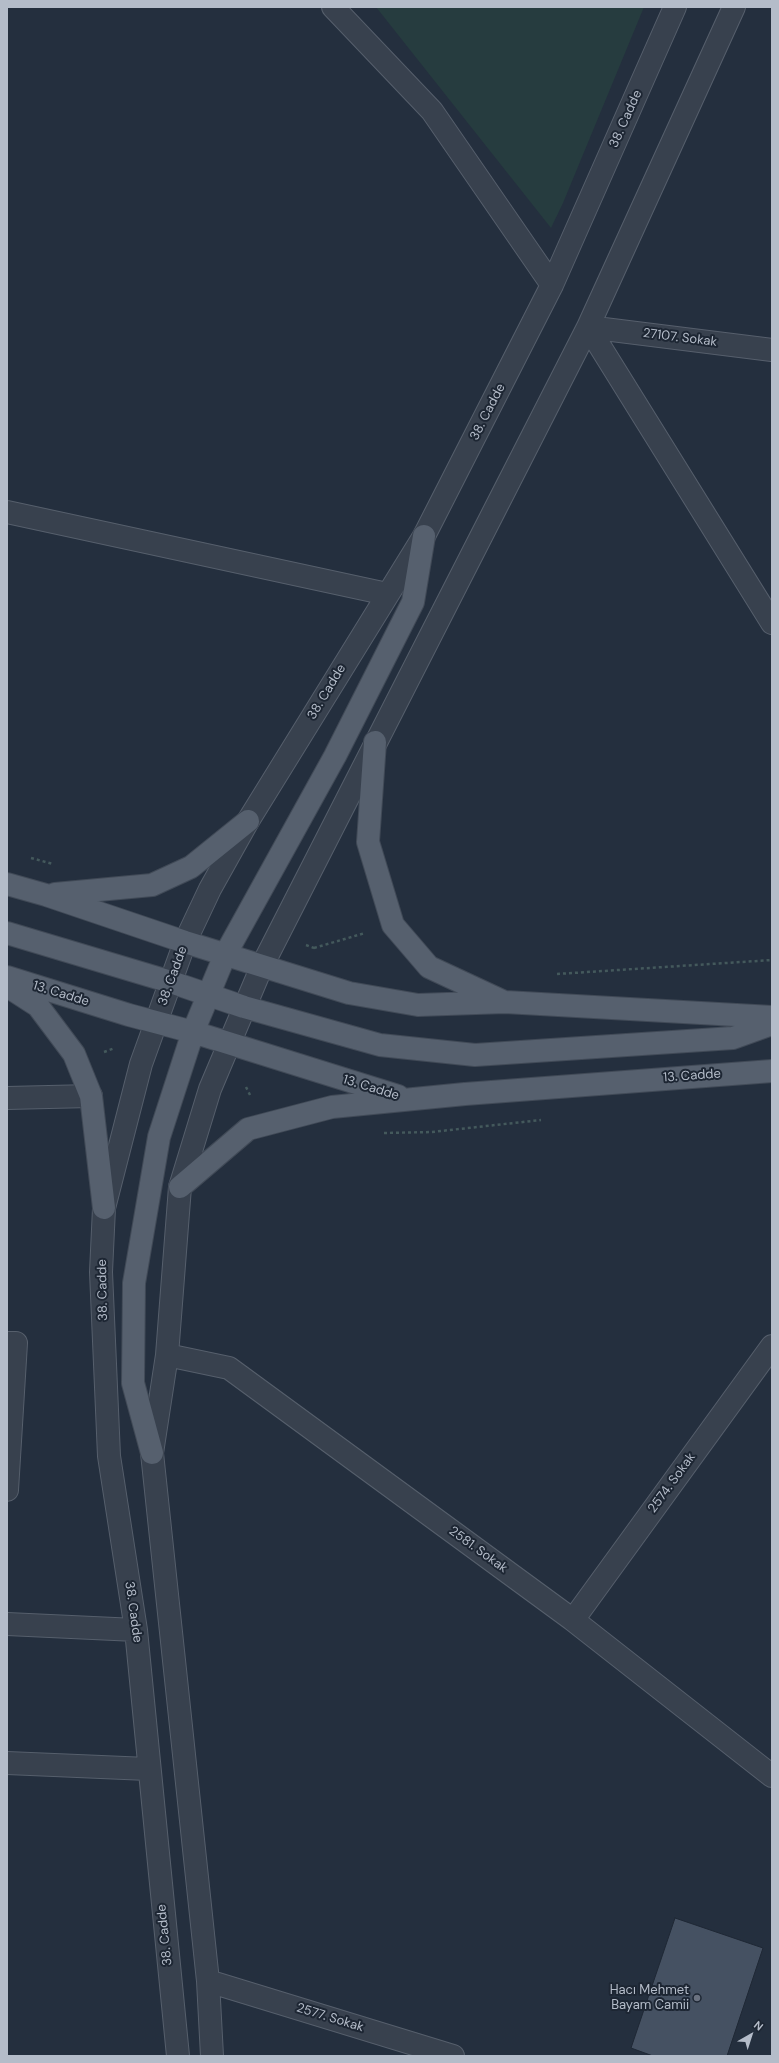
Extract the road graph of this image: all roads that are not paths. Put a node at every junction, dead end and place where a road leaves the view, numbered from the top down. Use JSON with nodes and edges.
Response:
{"nodes":[{"id":1,"x":333,"y":7,"type":"edge"},
{"id":2,"x":675,"y":7,"type":"edge"},
{"id":3,"x":734,"y":7,"type":"edge"},
{"id":4,"x":552,"y":285,"type":"junction"},
{"id":5,"x":588,"y":327,"type":"junction"},
{"id":6,"x":772,"y":350,"type":"edge"},
{"id":7,"x":7,"y":512,"type":"edge"},
{"id":8,"x":424,"y":536,"type":"junction"},
{"id":9,"x":387,"y":594,"type":"junction"},
{"id":10,"x":772,"y":622,"type":"edge"},
{"id":11,"x":375,"y":742,"type":"junction"},
{"id":12,"x":248,"y":821,"type":"junction"},
{"id":13,"x":7,"y":884,"type":"edge"},
{"id":14,"x":46,"y":895,"type":"junction"},
{"id":15,"x":7,"y":933,"type":"edge"},
{"id":16,"x":185,"y":942,"type":"junction"},
{"id":17,"x":225,"y":955,"type":"junction"},
{"id":18,"x":262,"y":966,"type":"junction"},
{"id":19,"x":7,"y":977,"type":"edge"},
{"id":20,"x":171,"y":982,"type":"junction"},
{"id":21,"x":7,"y":986,"type":"edge"},
{"id":22,"x":208,"y":995,"type":"junction"},
{"id":23,"x":505,"y":1002,"type":"junction"},
{"id":24,"x":244,"y":1007,"type":"junction"},
{"id":25,"x":772,"y":1017,"type":"edge"},
{"id":26,"x":156,"y":1021,"type":"junction"},
{"id":27,"x":772,"y":1024,"type":"edge"},
{"id":28,"x":194,"y":1032,"type":"junction"},
{"id":29,"x":229,"y":1043,"type":"junction"},
{"id":30,"x":772,"y":1071,"type":"edge"},
{"id":31,"x":91,"y":1096,"type":"junction"},
{"id":32,"x":7,"y":1098,"type":"edge"},
{"id":33,"x":407,"y":1099,"type":"junction"},
{"id":34,"x":180,"y":1187,"type":"junction"},
{"id":35,"x":104,"y":1208,"type":"junction"},
{"id":36,"x":7,"y":1343,"type":"edge"},
{"id":37,"x":772,"y":1346,"type":"edge"},
{"id":38,"x":167,"y":1355,"type":"junction"},
{"id":39,"x":152,"y":1453,"type":"junction"},
{"id":40,"x":7,"y":1490,"type":"edge"},
{"id":41,"x":573,"y":1620,"type":"junction"},
{"id":42,"x":7,"y":1624,"type":"edge"},
{"id":43,"x":136,"y":1630,"type":"junction"},
{"id":44,"x":7,"y":1763,"type":"edge"},
{"id":45,"x":148,"y":1769,"type":"junction"},
{"id":46,"x":772,"y":1776,"type":"edge"},
{"id":47,"x":208,"y":1981,"type":"junction"},
{"id":48,"x":178,"y":2056,"type":"edge"},
{"id":49,"x":212,"y":2056,"type":"edge"},
{"id":50,"x":453,"y":2056,"type":"edge"}],
"edges":[{"from":1,"to":4,"type":"street"},
{"from":2,"to":4,"type":"street","name":"38. Cadde"},
{"from":3,"to":5,"type":"street"},
{"from":4,"to":8,"type":"street","name":"38. Cadde"},
{"from":5,"to":6,"type":"street","name":"27107. Sokak"},
{"from":5,"to":10,"type":"street"},
{"from":5,"to":11,"type":"street"},
{"from":7,"to":9,"type":"street"},
{"from":8,"to":9,"type":"street","name":"38. Cadde"},
{"from":8,"to":17,"type":"main road"},
{"from":9,"to":12,"type":"street","name":"38. Cadde"},
{"from":11,"to":18,"type":"street"},
{"from":11,"to":23,"type":"main road"},
{"from":12,"to":14,"type":"main road"},
{"from":12,"to":16,"type":"street","name":"38. Cadde"},
{"from":13,"to":14,"type":"main road"},
{"from":14,"to":16,"type":"main road"},
{"from":15,"to":20,"type":"main road"},
{"from":16,"to":17,"type":"main road"},
{"from":16,"to":20,"type":"street","name":"38. Cadde"},
{"from":17,"to":18,"type":"main road"},
{"from":17,"to":22,"type":"main road"},
{"from":18,"to":23,"type":"main road"},
{"from":18,"to":24,"type":"street"},
{"from":19,"to":26,"type":"main road","name":"13. Cadde"},
{"from":20,"to":22,"type":"main road"},
{"from":20,"to":26,"type":"street","name":"38. Cadde"},
{"from":21,"to":31,"type":"main road"},
{"from":22,"to":24,"type":"main road"},
{"from":22,"to":28,"type":"main road"},
{"from":23,"to":25,"type":"main road"},
{"from":24,"to":27,"type":"main road"},
{"from":24,"to":29,"type":"street"},
{"from":26,"to":28,"type":"main road","name":"13. Cadde"},
{"from":26,"to":35,"type":"street","name":"38. Cadde"},
{"from":28,"to":29,"type":"main road","name":"13. Cadde"},
{"from":28,"to":39,"type":"main road"},
{"from":29,"to":33,"type":"main road","name":"13. Cadde"},
{"from":29,"to":34,"type":"street"},
{"from":30,"to":33,"type":"main road","name":"13. Cadde"},
{"from":31,"to":32,"type":"street"},
{"from":31,"to":35,"type":"main road"},
{"from":33,"to":34,"type":"main road"},
{"from":34,"to":38,"type":"street"},
{"from":35,"to":43,"type":"street","name":"38. Cadde"},
{"from":36,"to":40,"type":"street"},
{"from":37,"to":41,"type":"street","name":"2574. Sokak"},
{"from":38,"to":39,"type":"street"},
{"from":38,"to":41,"type":"street","name":"2581. Sokak"},
{"from":39,"to":47,"type":"street"},
{"from":41,"to":46,"type":"street","name":"2581. Sokak"},
{"from":42,"to":43,"type":"street"},
{"from":43,"to":45,"type":"street","name":"38. Cadde"},
{"from":44,"to":45,"type":"street"},
{"from":45,"to":48,"type":"street","name":"38. Cadde"},
{"from":47,"to":49,"type":"street"},
{"from":47,"to":50,"type":"street","name":"2577. Sokak"}]}
